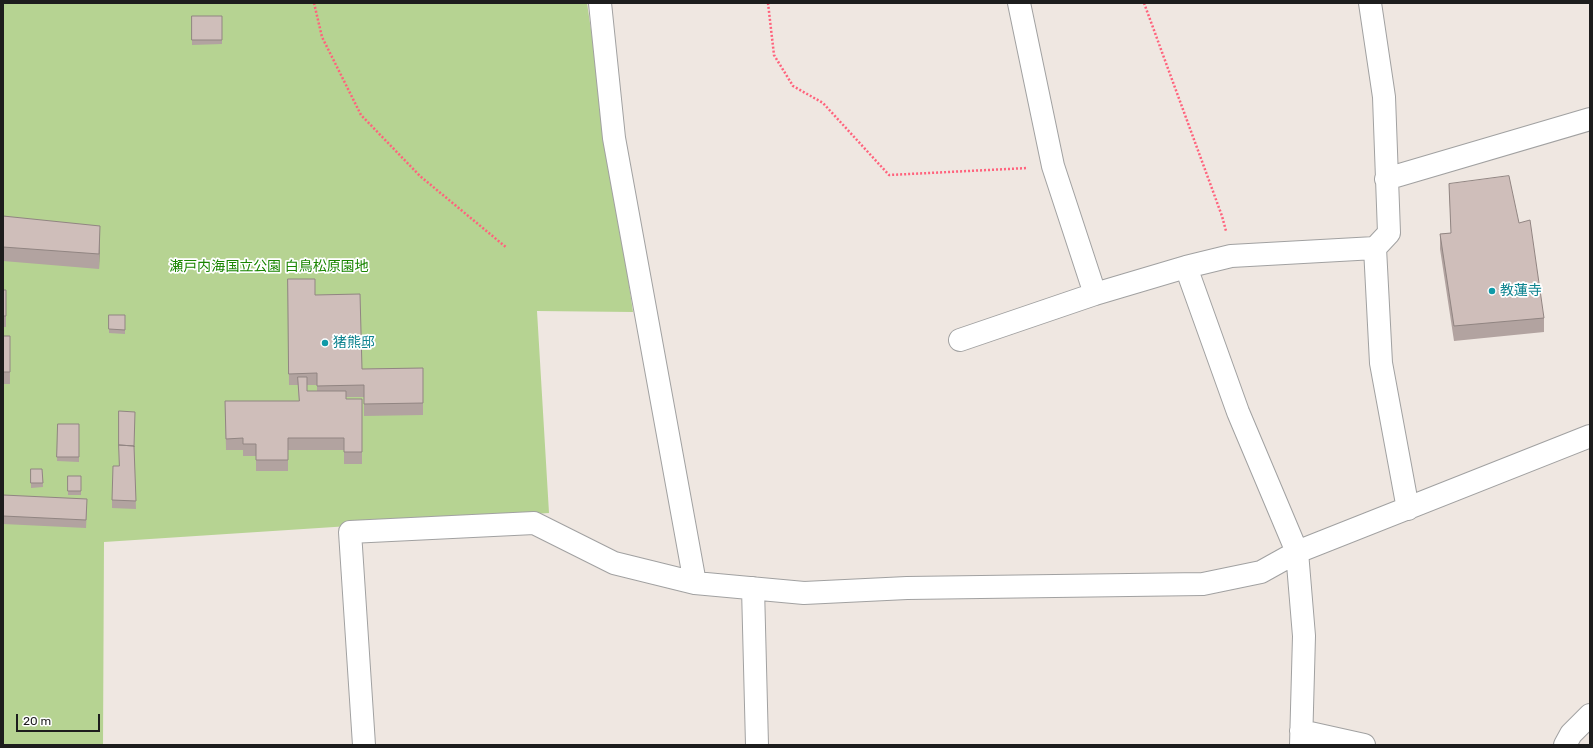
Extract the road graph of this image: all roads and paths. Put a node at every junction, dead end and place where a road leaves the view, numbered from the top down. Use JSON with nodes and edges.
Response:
{"nodes":[{"id":1,"x":314,"y":3,"type":"edge"},
{"id":2,"x":600,"y":3,"type":"edge"},
{"id":3,"x":768,"y":3,"type":"edge"},
{"id":4,"x":1019,"y":3,"type":"edge"},
{"id":5,"x":1144,"y":3,"type":"edge"},
{"id":6,"x":1370,"y":3,"type":"edge"},
{"id":7,"x":1590,"y":119,"type":"edge"},
{"id":8,"x":1053,"y":166,"type":"junction"},
{"id":9,"x":1386,"y":178,"type":"junction"},
{"id":10,"x":507,"y":248,"type":"dead end"},
{"id":11,"x":1375,"y":248,"type":"junction"},
{"id":12,"x":1232,"y":256,"type":"junction"},
{"id":13,"x":1186,"y":267,"type":"junction"},
{"id":14,"x":1094,"y":294,"type":"junction"},
{"id":15,"x":960,"y":340,"type":"dead end"},
{"id":16,"x":1590,"y":436,"type":"edge"},
{"id":17,"x":1408,"y":509,"type":"junction"},
{"id":18,"x":1297,"y":552,"type":"junction"},
{"id":19,"x":695,"y":584,"type":"junction"},
{"id":20,"x":753,"y":588,"type":"junction"},
{"id":21,"x":1590,"y":715,"type":"edge"},
{"id":22,"x":1301,"y":738,"type":"edge"},
{"id":23,"x":364,"y":745,"type":"edge"},
{"id":24,"x":757,"y":745,"type":"edge"},
{"id":25,"x":1364,"y":745,"type":"edge"},
{"id":26,"x":1565,"y":745,"type":"edge"}],
"edges":[{"from":1,"to":10,"type":"path"},
{"from":2,"to":19,"type":"street"},
{"from":3,"to":8,"type":"path"},
{"from":4,"to":8,"type":"street"},
{"from":5,"to":12,"type":"path"},
{"from":6,"to":9,"type":"street"},
{"from":7,"to":9,"type":"street"},
{"from":8,"to":14,"type":"street"},
{"from":9,"to":11,"type":"street"},
{"from":11,"to":12,"type":"street"},
{"from":11,"to":17,"type":"street"},
{"from":12,"to":13,"type":"street"},
{"from":13,"to":14,"type":"street"},
{"from":13,"to":18,"type":"street"},
{"from":14,"to":15,"type":"street"},
{"from":16,"to":17,"type":"street"},
{"from":17,"to":18,"type":"street"},
{"from":18,"to":20,"type":"street"},
{"from":18,"to":22,"type":"street"},
{"from":19,"to":20,"type":"street"},
{"from":19,"to":23,"type":"street"},
{"from":20,"to":24,"type":"street"},
{"from":21,"to":26,"type":"street"},
{"from":22,"to":25,"type":"street"}]}
